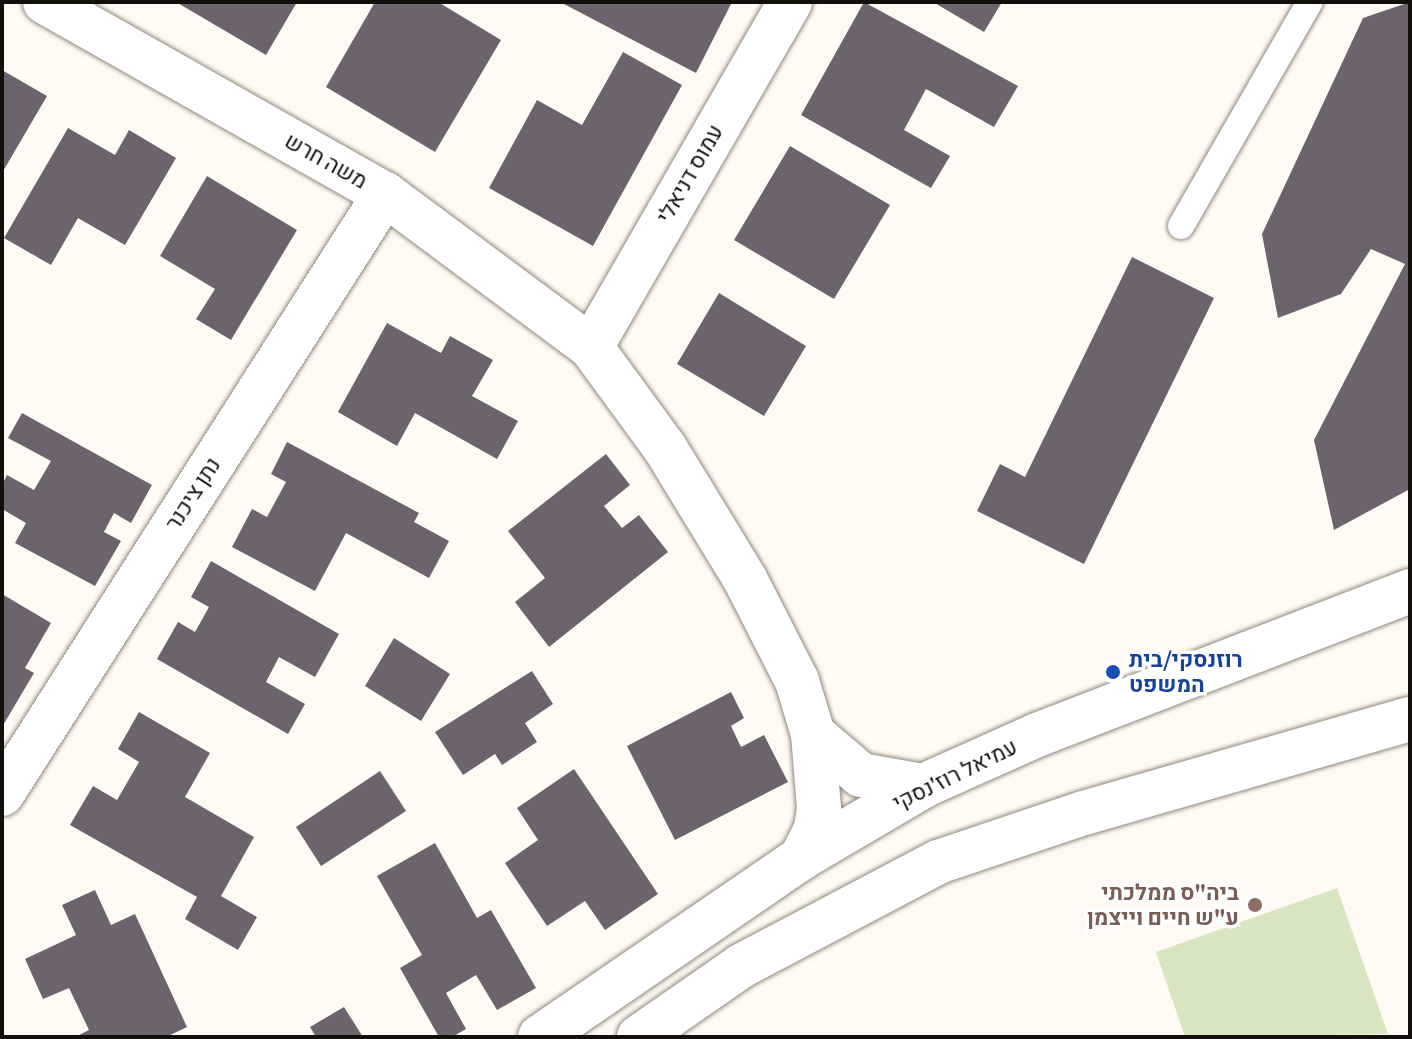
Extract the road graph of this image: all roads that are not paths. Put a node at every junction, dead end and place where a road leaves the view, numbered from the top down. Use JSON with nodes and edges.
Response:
{"nodes":[{"id":1,"x":46,"y":2,"type":"edge"},
{"id":2,"x":790,"y":2,"type":"edge"},
{"id":3,"x":1310,"y":2,"type":"edge"},
{"id":4,"x":385,"y":194,"type":"junction"},
{"id":5,"x":1181,"y":226,"type":"dead end"},
{"id":6,"x":591,"y":347,"type":"junction"},
{"id":7,"x":1410,"y":591,"type":"edge"},
{"id":8,"x":1410,"y":719,"type":"edge"},
{"id":9,"x":813,"y":734,"type":"junction"},
{"id":10,"x":923,"y":786,"type":"junction"},
{"id":11,"x":2,"y":794,"type":"edge"},
{"id":12,"x":801,"y":858,"type":"junction"},
{"id":13,"x":540,"y":1037,"type":"edge"},
{"id":14,"x":639,"y":1037,"type":"edge"}],
"edges":[{"from":1,"to":4,"type":"street","name":"משה חרש"},
{"from":2,"to":6,"type":"street","name":"עמוס דניאלי"},
{"from":3,"to":5,"type":"lane"},
{"from":4,"to":6,"type":"street","name":"משה חרש"},
{"from":4,"to":11,"type":"street","name":"נתן ציכנר"},
{"from":6,"to":9,"type":"street","name":"משה חרש"},
{"from":7,"to":10,"type":"street","name":"עמיאל רוז'נסקי"},
{"from":8,"to":14,"type":"street"},
{"from":9,"to":10,"type":"street"},
{"from":9,"to":12,"type":"street","name":"משה חרש"},
{"from":10,"to":12,"type":"street","name":"עמיאל רוז'נסקי"},
{"from":12,"to":13,"type":"street","name":"עמיאל רוז'נסקי"}]}
